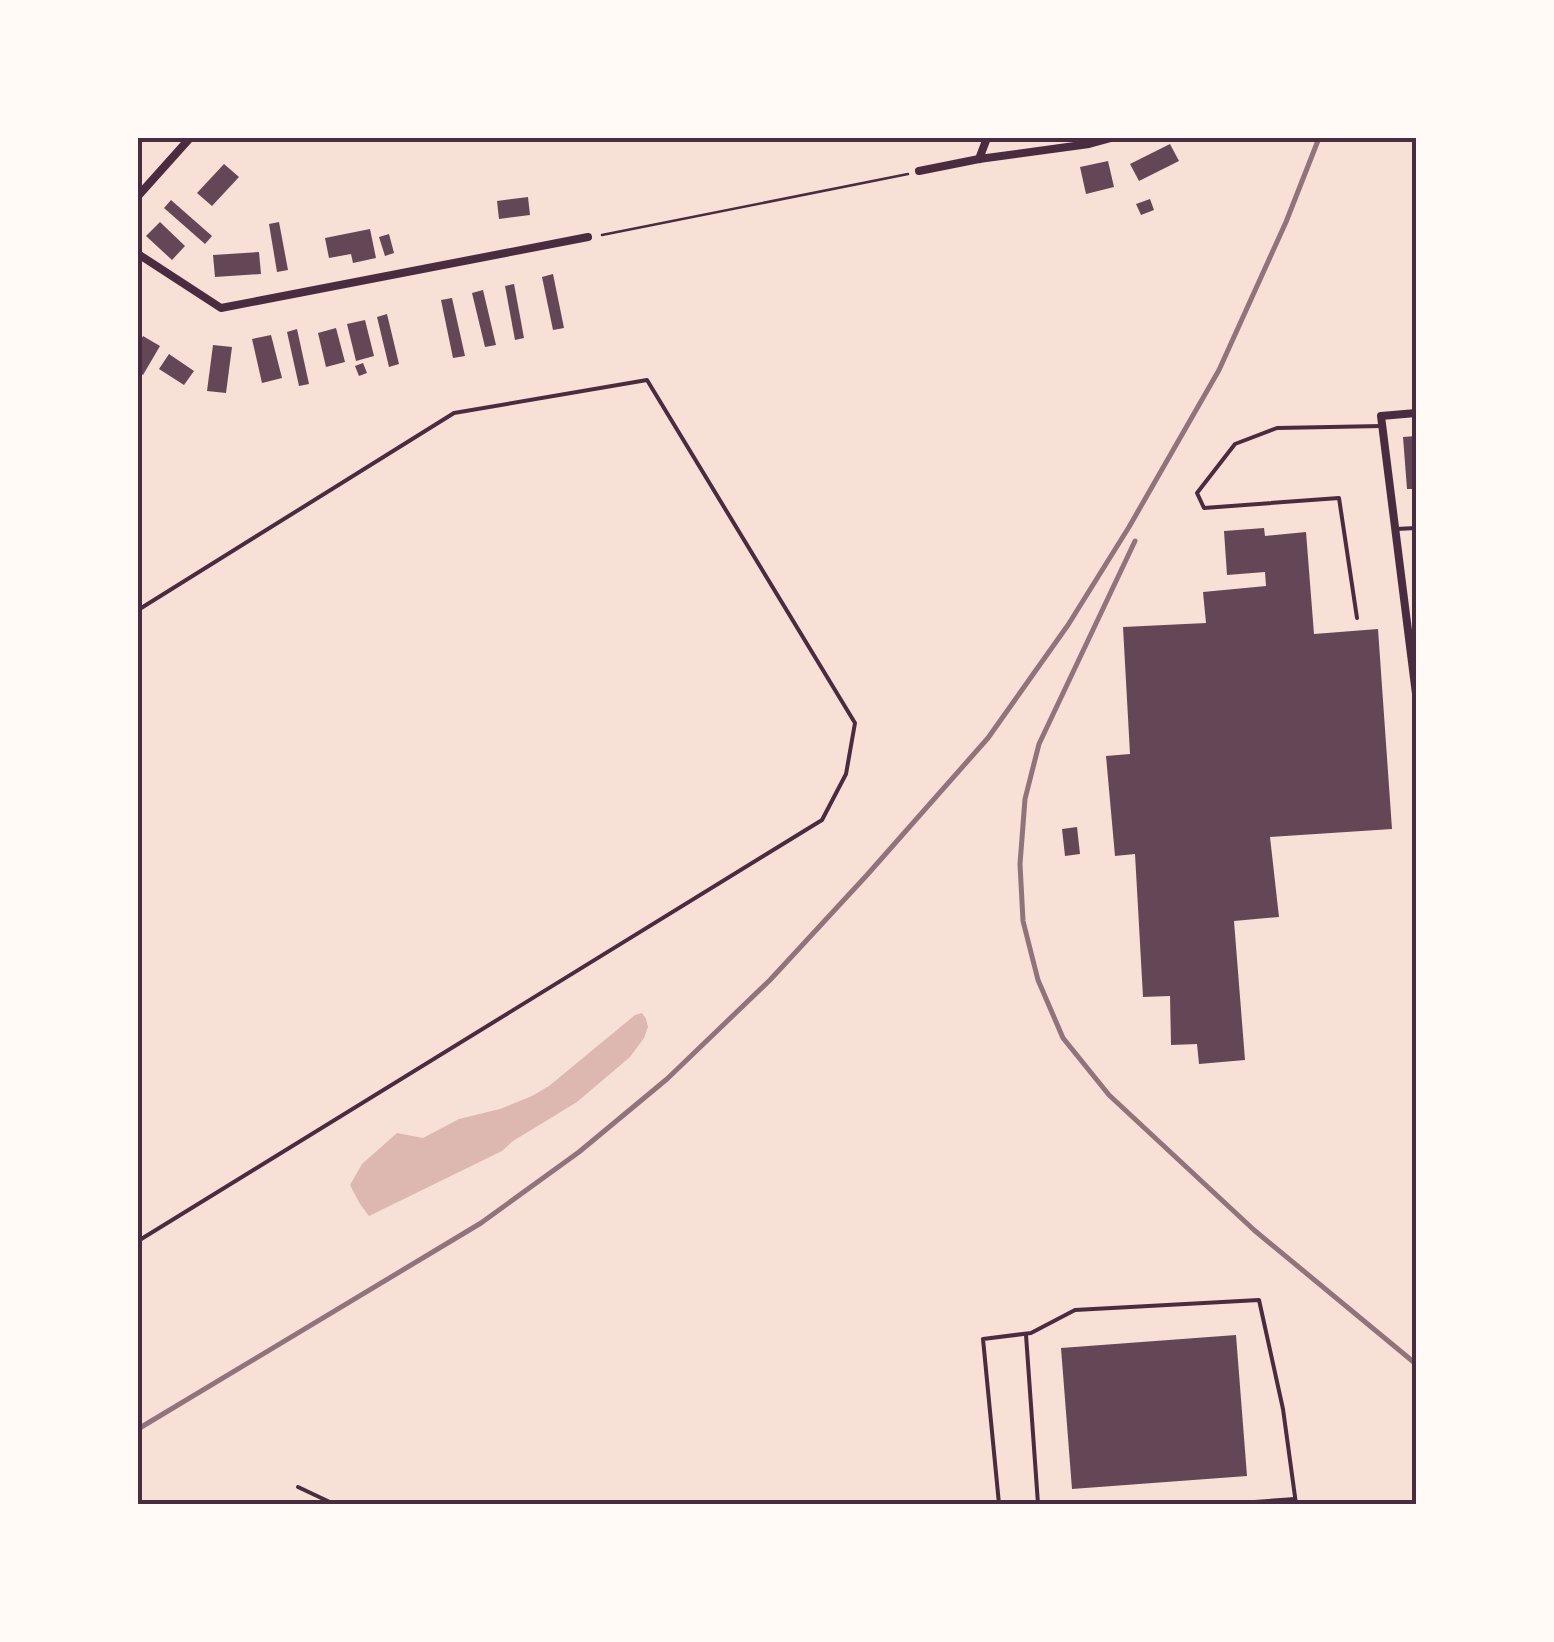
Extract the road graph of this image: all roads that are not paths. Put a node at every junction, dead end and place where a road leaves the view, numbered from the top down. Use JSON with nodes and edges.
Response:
{"nodes":[{"id":1,"x":190,"y":138,"type":"edge"},
{"id":2,"x":987,"y":138,"type":"edge"},
{"id":3,"x":1111,"y":138,"type":"edge"},
{"id":4,"x":979,"y":160,"type":"junction"},
{"id":5,"x":919,"y":171,"type":"road end"},
{"id":6,"x":138,"y":196,"type":"edge"},
{"id":7,"x":588,"y":237,"type":"road end"},
{"id":8,"x":138,"y":254,"type":"edge"},
{"id":9,"x":1416,"y":413,"type":"edge"},
{"id":10,"x":1382,"y":421,"type":"junction"},
{"id":11,"x":1416,"y":528,"type":"edge"},
{"id":12,"x":1396,"y":529,"type":"junction"},
{"id":13,"x":138,"y":610,"type":"edge"},
{"id":14,"x":1357,"y":618,"type":"dead end"},
{"id":15,"x":1413,"y":640,"type":"edge"},
{"id":16,"x":1416,"y":694,"type":"edge"},
{"id":17,"x":138,"y":1242,"type":"edge"},
{"id":18,"x":1026,"y":1334,"type":"junction"},
{"id":19,"x":298,"y":1487,"type":"dead end"},
{"id":20,"x":1295,"y":1502,"type":"edge"},
{"id":21,"x":334,"y":1504,"type":"edge"},
{"id":22,"x":999,"y":1504,"type":"edge"},
{"id":23,"x":1038,"y":1504,"type":"edge"},
{"id":24,"x":1226,"y":1504,"type":"edge"}],
"edges":[{"from":1,"to":6,"type":"street"},
{"from":2,"to":4,"type":"street"},
{"from":3,"to":4,"type":"street"},
{"from":4,"to":5,"type":"street"},
{"from":7,"to":8,"type":"street"},
{"from":9,"to":10,"type":"street"},
{"from":10,"to":12,"type":"street"},
{"from":10,"to":14,"type":"lane"},
{"from":11,"to":12,"type":"lane"},
{"from":12,"to":15,"type":"street"},
{"from":13,"to":17,"type":"lane"},
{"from":15,"to":16,"type":"street"},
{"from":18,"to":20,"type":"lane"},
{"from":18,"to":22,"type":"lane"},
{"from":18,"to":23,"type":"lane"},
{"from":19,"to":21,"type":"lane"},
{"from":20,"to":24,"type":"lane"}]}
